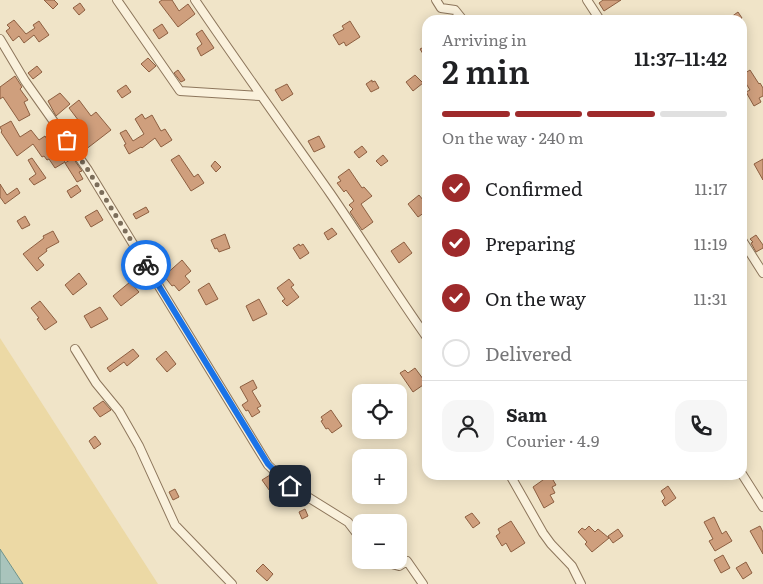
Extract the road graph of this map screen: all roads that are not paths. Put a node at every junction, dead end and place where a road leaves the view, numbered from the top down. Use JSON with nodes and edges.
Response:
{"nodes":[{"id":1,"x":117,"y":0,"type":"edge"},
{"id":2,"x":195,"y":0,"type":"edge"},
{"id":3,"x":436,"y":0,"type":"edge"},
{"id":4,"x":587,"y":0,"type":"edge"},
{"id":5,"x":459,"y":15,"type":"edge"},
{"id":6,"x":597,"y":15,"type":"edge"},
{"id":7,"x":0,"y":39,"type":"edge"},
{"id":8,"x":260,"y":96,"type":"junction"},
{"id":9,"x":747,"y":248,"type":"edge"},
{"id":10,"x":763,"y":273,"type":"edge"},
{"id":11,"x":422,"y":331,"type":"edge"},
{"id":12,"x":75,"y":349,"type":"dead end"},
{"id":13,"x":513,"y":480,"type":"edge"},
{"id":14,"x":746,"y":480,"type":"edge"},
{"id":15,"x":763,"y":507,"type":"edge"},
{"id":16,"x":352,"y":527,"type":"edge"},
{"id":17,"x":407,"y":561,"type":"edge"},
{"id":18,"x":232,"y":584,"type":"edge"},
{"id":19,"x":423,"y":584,"type":"edge"},
{"id":20,"x":581,"y":584,"type":"edge"}],
"edges":[{"from":1,"to":8,"type":"street"},
{"from":2,"to":8,"type":"street"},
{"from":3,"to":5,"type":"street"},
{"from":4,"to":6,"type":"street"},
{"from":7,"to":16,"type":"street"},
{"from":8,"to":11,"type":"street"},
{"from":9,"to":10,"type":"street"},
{"from":12,"to":18,"type":"street"},
{"from":13,"to":20,"type":"street"},
{"from":14,"to":15,"type":"street"},
{"from":17,"to":19,"type":"street"}]}
